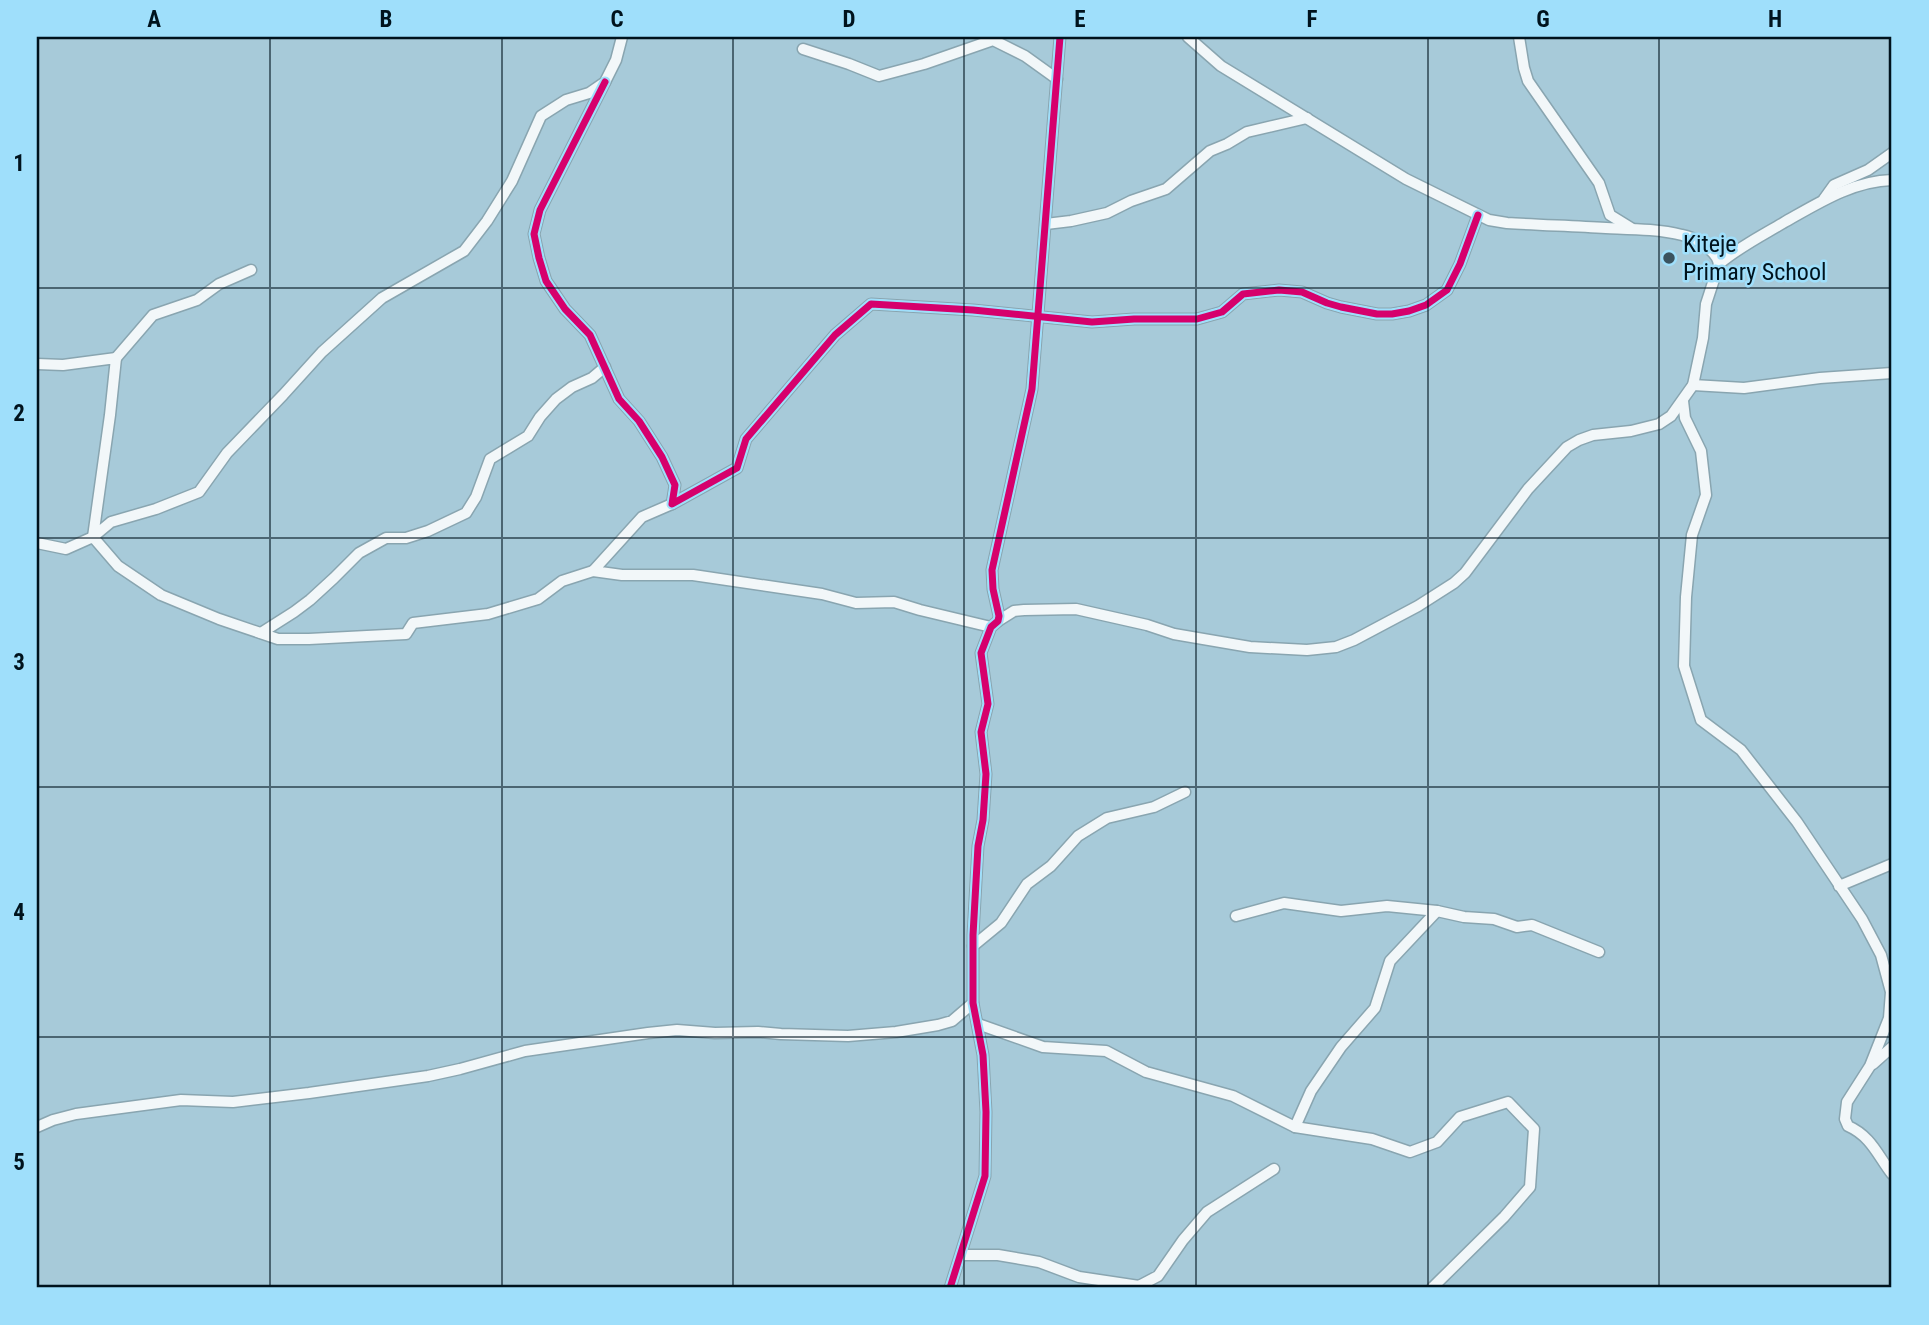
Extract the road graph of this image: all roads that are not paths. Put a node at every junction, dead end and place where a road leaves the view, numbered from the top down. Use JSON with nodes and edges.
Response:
{"nodes":[{"id":1,"x":1060,"y":37,"type":"edge"},
{"id":2,"x":1188,"y":37,"type":"edge"},
{"id":3,"x":1520,"y":37,"type":"edge"},
{"id":4,"x":624,"y":38,"type":"edge"},
{"id":5,"x":803,"y":49,"type":"dead end"},
{"id":6,"x":1057,"y":79,"type":"junction"},
{"id":7,"x":605,"y":82,"type":"junction"},
{"id":8,"x":1307,"y":118,"type":"junction"},
{"id":9,"x":1892,"y":153,"type":"edge"},
{"id":10,"x":1892,"y":180,"type":"edge"},
{"id":11,"x":1823,"y":200,"type":"junction"},
{"id":12,"x":1478,"y":215,"type":"junction"},
{"id":13,"x":1046,"y":224,"type":"junction"},
{"id":14,"x":1632,"y":229,"type":"junction"},
{"id":15,"x":1719,"y":264,"type":"junction"},
{"id":16,"x":251,"y":270,"type":"dead end"},
{"id":17,"x":1038,"y":318,"type":"junction"},
{"id":18,"x":116,"y":358,"type":"junction"},
{"id":19,"x":37,"y":364,"type":"edge"},
{"id":20,"x":605,"y":367,"type":"junction"},
{"id":21,"x":1892,"y":373,"type":"edge"},
{"id":22,"x":1693,"y":385,"type":"junction"},
{"id":23,"x":1683,"y":401,"type":"junction"},
{"id":24,"x":672,"y":504,"type":"junction"},
{"id":25,"x":93,"y":537,"type":"junction"},
{"id":26,"x":37,"y":542,"type":"edge"},
{"id":27,"x":593,"y":571,"type":"junction"},
{"id":28,"x":994,"y":624,"type":"junction"},
{"id":29,"x":261,"y":633,"type":"junction"},
{"id":30,"x":1185,"y":792,"type":"dead end"},
{"id":31,"x":1892,"y":864,"type":"edge"},
{"id":32,"x":1839,"y":886,"type":"junction"},
{"id":33,"x":1437,"y":911,"type":"junction"},
{"id":34,"x":1236,"y":916,"type":"dead end"},
{"id":35,"x":973,"y":946,"type":"junction"},
{"id":36,"x":1599,"y":952,"type":"dead end"},
{"id":37,"x":973,"y":1003,"type":"junction"},
{"id":38,"x":978,"y":1024,"type":"junction"},
{"id":39,"x":1892,"y":1046,"type":"edge"},
{"id":40,"x":1870,"y":1066,"type":"junction"},
{"id":41,"x":37,"y":1127,"type":"edge"},
{"id":42,"x":1295,"y":1127,"type":"junction"},
{"id":43,"x":1274,"y":1169,"type":"dead end"},
{"id":44,"x":1892,"y":1174,"type":"edge"},
{"id":45,"x":961,"y":1255,"type":"junction"},
{"id":46,"x":950,"y":1288,"type":"edge"},
{"id":47,"x":1432,"y":1288,"type":"edge"}],
"edges":[{"from":1,"to":6,"type":"street"},
{"from":2,"to":8,"type":"street"},
{"from":3,"to":14,"type":"street"},
{"from":4,"to":7,"type":"street"},
{"from":5,"to":6,"type":"street"},
{"from":6,"to":13,"type":"street"},
{"from":7,"to":20,"type":"street"},
{"from":7,"to":25,"type":"street"},
{"from":8,"to":12,"type":"street"},
{"from":8,"to":13,"type":"street"},
{"from":9,"to":11,"type":"street"},
{"from":10,"to":11,"type":"street"},
{"from":11,"to":15,"type":"street"},
{"from":12,"to":14,"type":"street"},
{"from":12,"to":17,"type":"street"},
{"from":13,"to":17,"type":"street"},
{"from":14,"to":15,"type":"street"},
{"from":15,"to":22,"type":"street"},
{"from":16,"to":18,"type":"street"},
{"from":17,"to":24,"type":"street"},
{"from":17,"to":28,"type":"street"},
{"from":18,"to":19,"type":"street"},
{"from":18,"to":25,"type":"street"},
{"from":20,"to":24,"type":"street"},
{"from":20,"to":29,"type":"street"},
{"from":21,"to":22,"type":"street"},
{"from":22,"to":23,"type":"street"},
{"from":23,"to":28,"type":"street"},
{"from":23,"to":32,"type":"street"},
{"from":24,"to":27,"type":"street"},
{"from":25,"to":26,"type":"street"},
{"from":25,"to":29,"type":"street"},
{"from":27,"to":28,"type":"street"},
{"from":27,"to":29,"type":"street"},
{"from":28,"to":35,"type":"street"},
{"from":30,"to":35,"type":"street"},
{"from":31,"to":32,"type":"street"},
{"from":32,"to":40,"type":"street"},
{"from":33,"to":34,"type":"street"},
{"from":33,"to":36,"type":"street"},
{"from":33,"to":42,"type":"street"},
{"from":35,"to":37,"type":"street"},
{"from":37,"to":38,"type":"street"},
{"from":37,"to":41,"type":"street"},
{"from":38,"to":42,"type":"street"},
{"from":38,"to":45,"type":"street"},
{"from":39,"to":40,"type":"street"},
{"from":40,"to":44,"type":"street"},
{"from":42,"to":47,"type":"street"},
{"from":43,"to":45,"type":"street"},
{"from":45,"to":46,"type":"street"}]}
